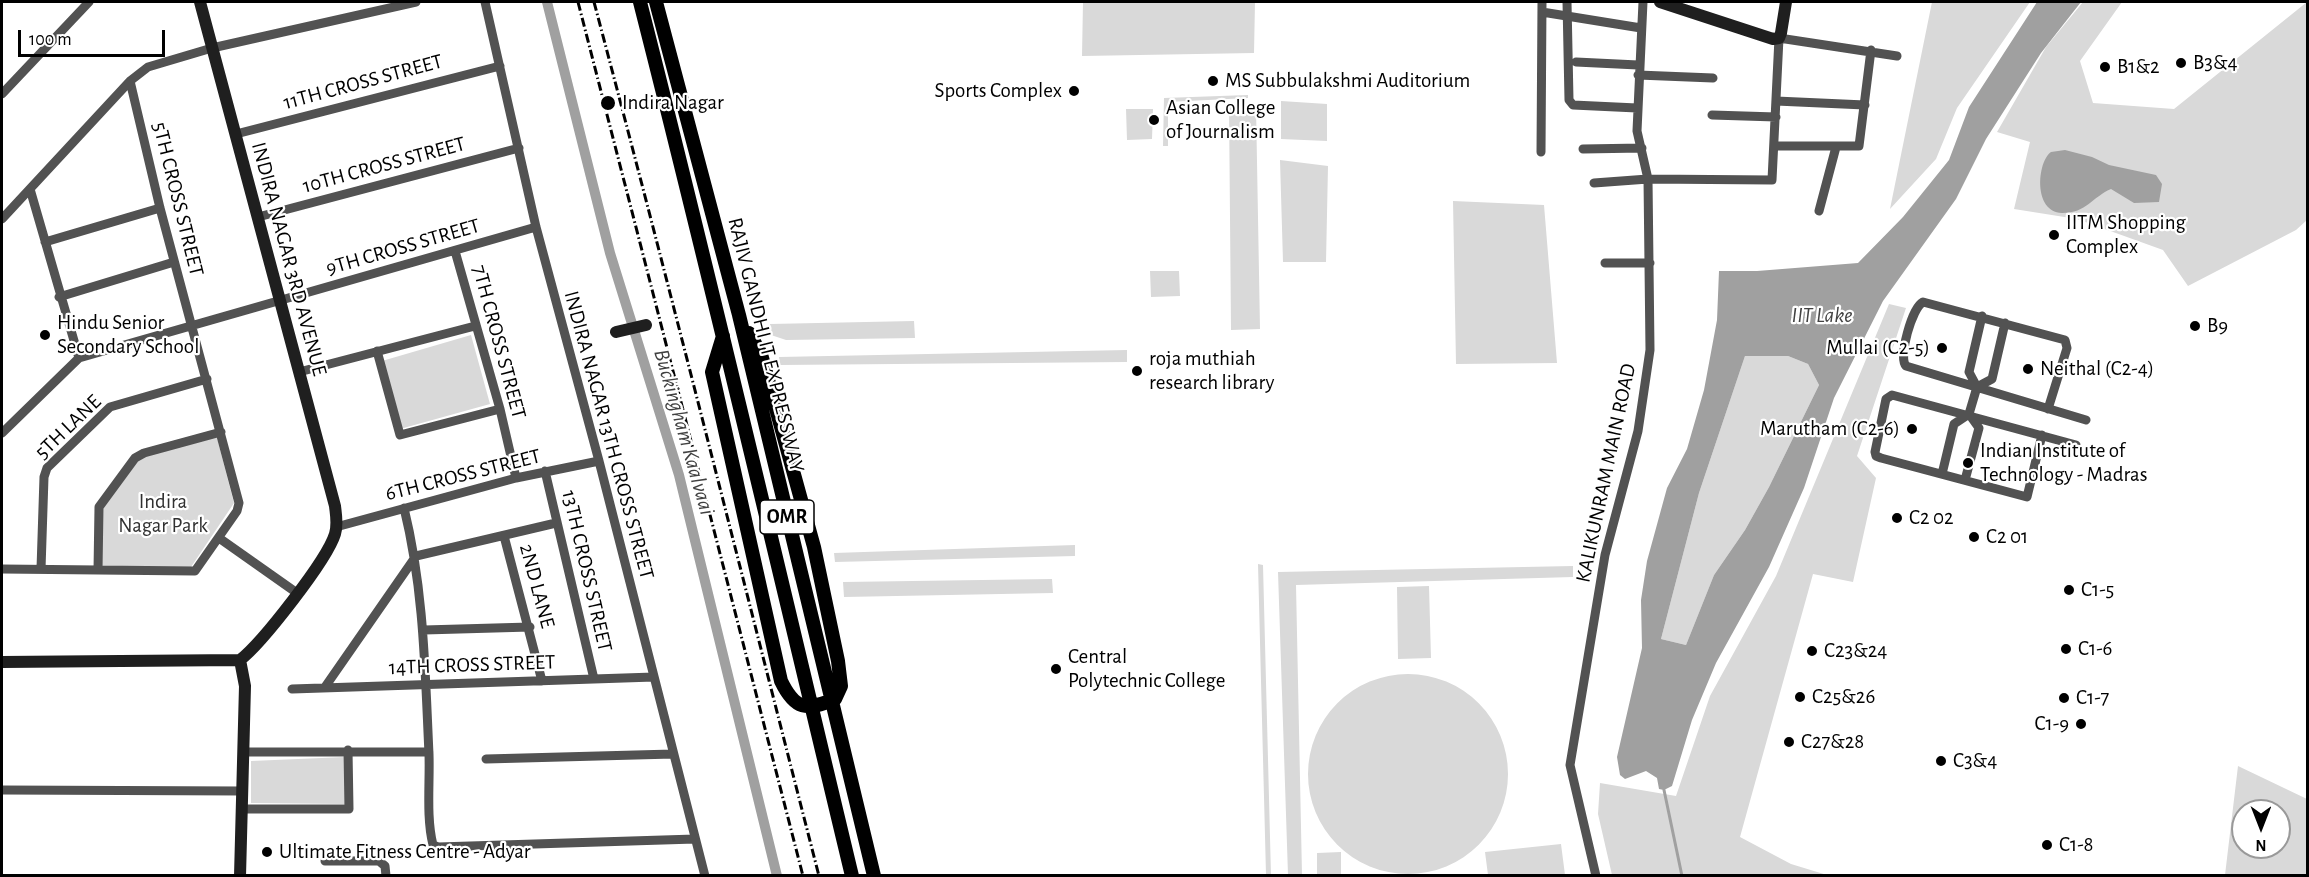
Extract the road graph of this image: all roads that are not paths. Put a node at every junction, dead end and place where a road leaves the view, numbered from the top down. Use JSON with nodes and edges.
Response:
{"nodes":[{"id":1,"x":90,"y":2,"type":"edge"},
{"id":2,"x":200,"y":2,"type":"edge"},
{"id":3,"x":416,"y":2,"type":"edge"},
{"id":4,"x":486,"y":2,"type":"edge"},
{"id":5,"x":640,"y":2,"type":"edge"},
{"id":6,"x":656,"y":2,"type":"edge"},
{"id":7,"x":1542,"y":2,"type":"edge"},
{"id":8,"x":1567,"y":2,"type":"edge"},
{"id":9,"x":1643,"y":2,"type":"edge"},
{"id":10,"x":1660,"y":2,"type":"edge"},
{"id":11,"x":1786,"y":2,"type":"edge"},
{"id":12,"x":1673,"y":3,"type":"edge"},
{"id":13,"x":1542,"y":12,"type":"junction"},
{"id":14,"x":1566,"y":16,"type":"junction"},
{"id":15,"x":1641,"y":28,"type":"junction"},
{"id":16,"x":1779,"y":38,"type":"junction"},
{"id":17,"x":212,"y":48,"type":"junction"},
{"id":18,"x":1871,"y":50,"type":"junction"},
{"id":19,"x":1897,"y":56,"type":"dead end"},
{"id":20,"x":1576,"y":62,"type":"dead end"},
{"id":21,"x":500,"y":66,"type":"junction"},
{"id":22,"x":1638,"y":70,"type":"junction"},
{"id":23,"x":1713,"y":78,"type":"dead end"},
{"id":24,"x":130,"y":81,"type":"junction"},
{"id":25,"x":2,"y":94,"type":"edge"},
{"id":26,"x":1776,"y":101,"type":"junction"},
{"id":27,"x":1865,"y":105,"type":"junction"},
{"id":28,"x":1637,"y":108,"type":"junction"},
{"id":29,"x":1712,"y":115,"type":"dead end"},
{"id":30,"x":1776,"y":117,"type":"junction"},
{"id":31,"x":236,"y":134,"type":"junction"},
{"id":32,"x":1774,"y":146,"type":"junction"},
{"id":33,"x":1836,"y":147,"type":"junction"},
{"id":34,"x":519,"y":148,"type":"junction"},
{"id":35,"x":1642,"y":148,"type":"junction"},
{"id":36,"x":1583,"y":149,"type":"dead end"},
{"id":37,"x":1541,"y":152,"type":"dead end"},
{"id":38,"x":1648,"y":179,"type":"junction"},
{"id":39,"x":1594,"y":183,"type":"dead end"},
{"id":40,"x":30,"y":189,"type":"junction"},
{"id":41,"x":160,"y":208,"type":"junction"},
{"id":42,"x":1819,"y":211,"type":"dead end"},
{"id":43,"x":258,"y":217,"type":"junction"},
{"id":44,"x":2,"y":219,"type":"edge"},
{"id":45,"x":536,"y":227,"type":"junction"},
{"id":46,"x":45,"y":242,"type":"junction"},
{"id":47,"x":455,"y":250,"type":"junction"},
{"id":48,"x":174,"y":262,"type":"junction"},
{"id":49,"x":1650,"y":262,"type":"junction"},
{"id":50,"x":1605,"y":263,"type":"dead end"},
{"id":51,"x":59,"y":297,"type":"junction"},
{"id":52,"x":280,"y":300,"type":"junction"},
{"id":53,"x":739,"y":315,"type":"junction"},
{"id":54,"x":1982,"y":316,"type":"junction"},
{"id":55,"x":2005,"y":323,"type":"junction"},
{"id":56,"x":192,"y":324,"type":"junction"},
{"id":57,"x":646,"y":325,"type":"dead end"},
{"id":58,"x":475,"y":326,"type":"junction"},
{"id":59,"x":616,"y":332,"type":"dead end"},
{"id":60,"x":724,"y":332,"type":"junction"},
{"id":61,"x":377,"y":351,"type":"junction"},
{"id":62,"x":78,"y":358,"type":"junction"},
{"id":63,"x":299,"y":372,"type":"junction"},
{"id":64,"x":207,"y":379,"type":"junction"},
{"id":65,"x":1977,"y":387,"type":"junction"},
{"id":66,"x":500,"y":409,"type":"junction"},
{"id":67,"x":2048,"y":409,"type":"junction"},
{"id":68,"x":1969,"y":414,"type":"junction"},
{"id":69,"x":2086,"y":420,"type":"dead end"},
{"id":70,"x":221,"y":432,"type":"junction"},
{"id":71,"x":2,"y":433,"type":"edge"},
{"id":72,"x":2042,"y":435,"type":"junction"},
{"id":73,"x":2076,"y":445,"type":"dead end"},
{"id":74,"x":599,"y":461,"type":"junction"},
{"id":75,"x":545,"y":471,"type":"junction"},
{"id":76,"x":1942,"y":474,"type":"junction"},
{"id":77,"x":516,"y":478,"type":"junction"},
{"id":78,"x":1965,"y":480,"type":"junction"},
{"id":79,"x":404,"y":508,"type":"junction"},
{"id":80,"x":556,"y":523,"type":"junction"},
{"id":81,"x":336,"y":527,"type":"junction"},
{"id":82,"x":504,"y":536,"type":"junction"},
{"id":83,"x":219,"y":538,"type":"junction"},
{"id":84,"x":416,"y":556,"type":"junction"},
{"id":85,"x":2,"y":569,"type":"edge"},
{"id":86,"x":41,"y":569,"type":"junction"},
{"id":87,"x":98,"y":570,"type":"junction"},
{"id":88,"x":297,"y":593,"type":"junction"},
{"id":89,"x":530,"y":627,"type":"junction"},
{"id":90,"x":424,"y":630,"type":"junction"},
{"id":91,"x":240,"y":660,"type":"junction"},
{"id":92,"x":2,"y":663,"type":"edge"},
{"id":93,"x":654,"y":677,"type":"junction"},
{"id":94,"x":594,"y":679,"type":"junction"},
{"id":95,"x":542,"y":681,"type":"junction"},
{"id":96,"x":424,"y":684,"type":"junction"},
{"id":97,"x":325,"y":687,"type":"junction"},
{"id":98,"x":292,"y":689,"type":"dead end"},
{"id":99,"x":348,"y":750,"type":"junction"},
{"id":100,"x":244,"y":752,"type":"junction"},
{"id":101,"x":429,"y":752,"type":"junction"},
{"id":102,"x":673,"y":754,"type":"junction"},
{"id":103,"x":486,"y":759,"type":"dead end"},
{"id":104,"x":2,"y":790,"type":"edge"},
{"id":105,"x":242,"y":791,"type":"junction"},
{"id":106,"x":242,"y":809,"type":"junction"},
{"id":107,"x":695,"y":839,"type":"junction"},
{"id":108,"x":325,"y":861,"type":"dead end"},
{"id":109,"x":240,"y":876,"type":"edge"},
{"id":110,"x":386,"y":876,"type":"edge"},
{"id":111,"x":705,"y":876,"type":"edge"},
{"id":112,"x":852,"y":876,"type":"edge"},
{"id":113,"x":874,"y":876,"type":"edge"},
{"id":114,"x":1596,"y":876,"type":"edge"}],
"edges":[{"from":1,"to":25,"type":"street"},
{"from":2,"to":17,"type":"street","name":"INDIRA NAGAR 3RD AVENUE"},
{"from":3,"to":17,"type":"street"},
{"from":4,"to":21,"type":"street","name":"INDIRA NAGAR 13TH CROSS STREET"},
{"from":5,"to":60,"type":"main road","name":"RAJIV GANDHI IT EXPRESSWAY","number":"OMR"},
{"from":6,"to":53,"type":"main road","name":"RAJIV GANDHI IT EXPRESSWAY","number":"OMR"},
{"from":7,"to":13,"type":"street"},
{"from":8,"to":14,"type":"street"},
{"from":9,"to":15,"type":"street","name":"KALIKUNRAM MAIN ROAD"},
{"from":10,"to":12,"type":"street"},
{"from":11,"to":16,"type":"street"},
{"from":12,"to":16,"type":"street"},
{"from":13,"to":14,"type":"street"},
{"from":13,"to":37,"type":"street"},
{"from":14,"to":15,"type":"street"},
{"from":14,"to":28,"type":"street"},
{"from":15,"to":22,"type":"street","name":"KALIKUNRAM MAIN ROAD"},
{"from":16,"to":18,"type":"street"},
{"from":16,"to":26,"type":"street"},
{"from":17,"to":24,"type":"street"},
{"from":17,"to":31,"type":"street","name":"INDIRA NAGAR 3RD AVENUE"},
{"from":18,"to":19,"type":"street"},
{"from":18,"to":27,"type":"street"},
{"from":20,"to":22,"type":"street"},
{"from":21,"to":31,"type":"street","name":"11TH CROSS STREET"},
{"from":21,"to":34,"type":"street","name":"INDIRA NAGAR 13TH CROSS STREET"},
{"from":22,"to":23,"type":"street"},
{"from":22,"to":28,"type":"street","name":"KALIKUNRAM MAIN ROAD"},
{"from":24,"to":40,"type":"street"},
{"from":24,"to":41,"type":"street","name":"5TH CROSS STREET"},
{"from":26,"to":27,"type":"street"},
{"from":26,"to":30,"type":"street"},
{"from":27,"to":33,"type":"street"},
{"from":28,"to":35,"type":"street","name":"KALIKUNRAM MAIN ROAD"},
{"from":29,"to":30,"type":"street"},
{"from":30,"to":32,"type":"street"},
{"from":31,"to":43,"type":"street","name":"INDIRA NAGAR 3RD AVENUE"},
{"from":32,"to":33,"type":"street"},
{"from":32,"to":38,"type":"street"},
{"from":33,"to":42,"type":"street"},
{"from":34,"to":43,"type":"street","name":"10TH CROSS STREET"},
{"from":34,"to":45,"type":"street","name":"INDIRA NAGAR 13TH CROSS STREET"},
{"from":35,"to":36,"type":"street"},
{"from":35,"to":38,"type":"street","name":"KALIKUNRAM MAIN ROAD"},
{"from":38,"to":39,"type":"street"},
{"from":38,"to":49,"type":"street","name":"KALIKUNRAM MAIN ROAD"},
{"from":40,"to":44,"type":"street"},
{"from":40,"to":46,"type":"street"},
{"from":41,"to":46,"type":"street"},
{"from":41,"to":48,"type":"street","name":"5TH CROSS STREET"},
{"from":43,"to":52,"type":"street","name":"INDIRA NAGAR 3RD AVENUE"},
{"from":45,"to":47,"type":"street","name":"9TH CROSS STREET"},
{"from":45,"to":74,"type":"street","name":"INDIRA NAGAR 13TH CROSS STREET"},
{"from":46,"to":51,"type":"street"},
{"from":47,"to":52,"type":"street","name":"9TH CROSS STREET"},
{"from":47,"to":58,"type":"street","name":"7TH CROSS STREET"},
{"from":48,"to":51,"type":"street"},
{"from":48,"to":56,"type":"street","name":"5TH CROSS STREET"},
{"from":49,"to":50,"type":"street"},
{"from":49,"to":114,"type":"street","name":"KALIKUNRAM MAIN ROAD"},
{"from":51,"to":62,"type":"street"},
{"from":52,"to":56,"type":"street","name":"9TH CROSS STREET"},
{"from":52,"to":63,"type":"street","name":"INDIRA NAGAR 3RD AVENUE"},
{"from":53,"to":60,"type":"main road"},
{"from":53,"to":113,"type":"main road","name":"RAJIV GANDHI IT EXPRESSWAY","number":"OMR"},
{"from":54,"to":55,"type":"street"},
{"from":54,"to":65,"type":"street"},
{"from":54,"to":65,"type":"street"},
{"from":55,"to":65,"type":"street"},
{"from":55,"to":67,"type":"street"},
{"from":56,"to":62,"type":"street","name":"9TH CROSS STREET"},
{"from":56,"to":64,"type":"street","name":"5TH CROSS STREET"},
{"from":57,"to":59,"type":"street"},
{"from":58,"to":61,"type":"street"},
{"from":58,"to":66,"type":"street","name":"7TH CROSS STREET"},
{"from":60,"to":112,"type":"main road","name":"RAJIV GANDHI IT EXPRESSWAY","number":"OMR"},
{"from":61,"to":63,"type":"street"},
{"from":61,"to":66,"type":"street"},
{"from":62,"to":71,"type":"street"},
{"from":63,"to":81,"type":"street","name":"INDIRA NAGAR 3RD AVENUE"},
{"from":64,"to":70,"type":"street","name":"5TH CROSS STREET"},
{"from":64,"to":86,"type":"street","name":"5TH LANE"},
{"from":65,"to":67,"type":"street"},
{"from":65,"to":68,"type":"street"},
{"from":66,"to":77,"type":"street","name":"7TH CROSS STREET"},
{"from":67,"to":69,"type":"street"},
{"from":68,"to":72,"type":"street"},
{"from":68,"to":76,"type":"street"},
{"from":68,"to":76,"type":"street"},
{"from":68,"to":78,"type":"street"},
{"from":70,"to":83,"type":"street","name":"5TH CROSS STREET"},
{"from":70,"to":87,"type":"street"},
{"from":72,"to":73,"type":"street"},
{"from":72,"to":78,"type":"street"},
{"from":74,"to":75,"type":"street","name":"6TH CROSS STREET"},
{"from":74,"to":93,"type":"street","name":"INDIRA NAGAR 13TH CROSS STREET"},
{"from":75,"to":77,"type":"street","name":"6TH CROSS STREET"},
{"from":75,"to":80,"type":"street","name":"13TH CROSS STREET"},
{"from":76,"to":78,"type":"street"},
{"from":77,"to":79,"type":"street","name":"6TH CROSS STREET"},
{"from":79,"to":81,"type":"street","name":"6TH CROSS STREET"},
{"from":79,"to":84,"type":"street"},
{"from":80,"to":82,"type":"street"},
{"from":80,"to":94,"type":"street","name":"13TH CROSS STREET"},
{"from":81,"to":88,"type":"street"},
{"from":82,"to":84,"type":"street"},
{"from":82,"to":89,"type":"street","name":"2ND LANE"},
{"from":83,"to":87,"type":"street","name":"5TH CROSS STREET"},
{"from":83,"to":88,"type":"street"},
{"from":84,"to":90,"type":"street"},
{"from":84,"to":97,"type":"street"},
{"from":85,"to":86,"type":"street"},
{"from":86,"to":87,"type":"street"},
{"from":88,"to":91,"type":"street"},
{"from":89,"to":90,"type":"street"},
{"from":89,"to":95,"type":"street","name":"2ND LANE"},
{"from":90,"to":96,"type":"street"},
{"from":91,"to":92,"type":"street"},
{"from":91,"to":100,"type":"street"},
{"from":93,"to":94,"type":"street","name":"14TH CROSS STREET"},
{"from":93,"to":102,"type":"street","name":"INDIRA NAGAR 13TH CROSS STREET"},
{"from":94,"to":95,"type":"street","name":"14TH CROSS STREET"},
{"from":95,"to":96,"type":"street","name":"14TH CROSS STREET"},
{"from":96,"to":97,"type":"street","name":"14TH CROSS STREET"},
{"from":96,"to":101,"type":"street"},
{"from":97,"to":98,"type":"street","name":"14TH CROSS STREET"},
{"from":99,"to":100,"type":"street"},
{"from":99,"to":101,"type":"street"},
{"from":99,"to":106,"type":"street"},
{"from":100,"to":105,"type":"street"},
{"from":101,"to":107,"type":"street"},
{"from":102,"to":103,"type":"street"},
{"from":102,"to":107,"type":"street","name":"INDIRA NAGAR 13TH CROSS STREET"},
{"from":104,"to":105,"type":"street"},
{"from":105,"to":106,"type":"street"},
{"from":106,"to":109,"type":"street"},
{"from":107,"to":111,"type":"street","name":"INDIRA NAGAR 13TH CROSS STREET"},
{"from":108,"to":110,"type":"street"}]}
